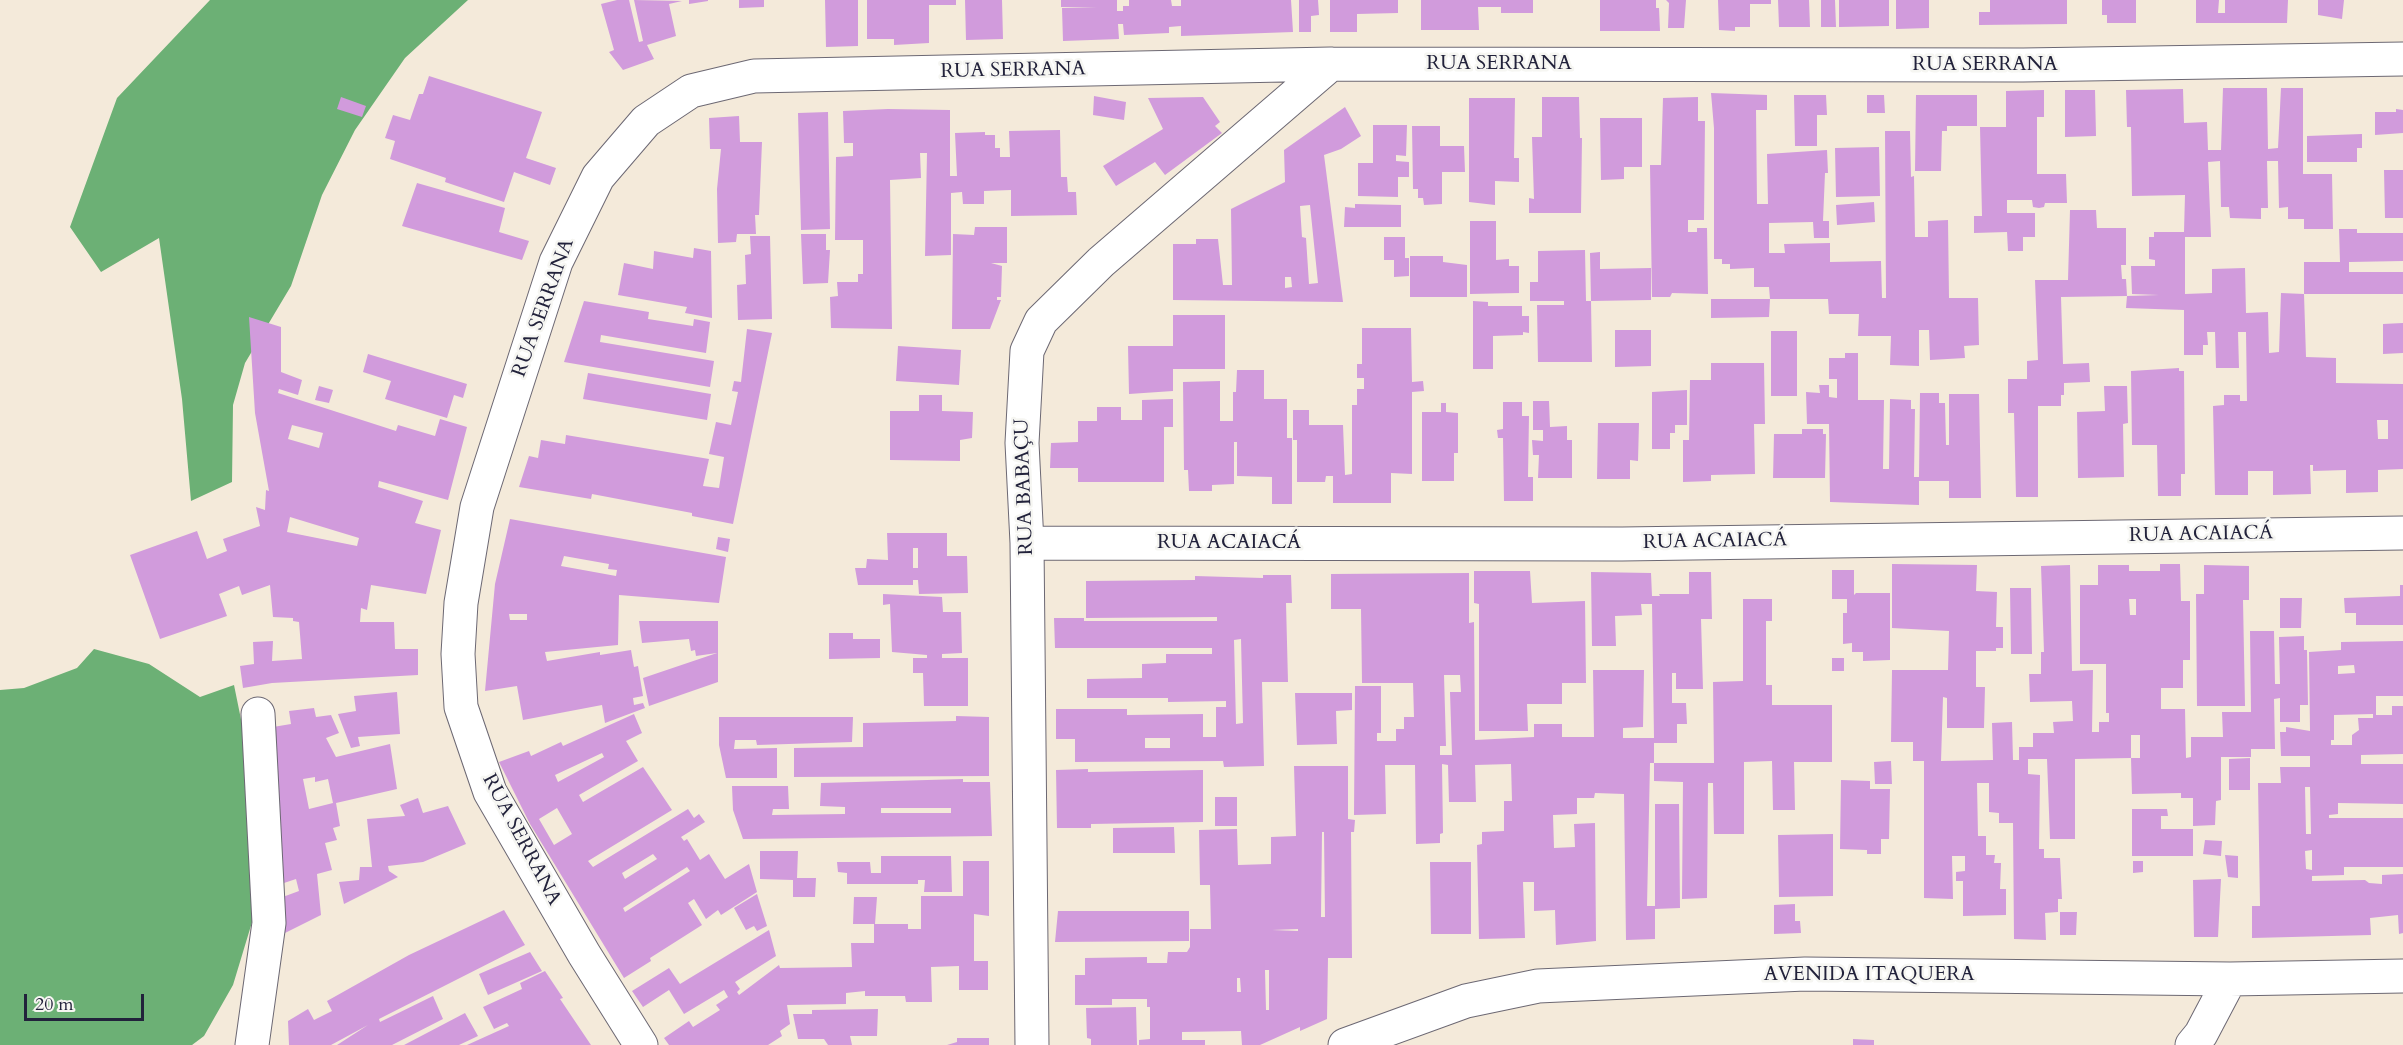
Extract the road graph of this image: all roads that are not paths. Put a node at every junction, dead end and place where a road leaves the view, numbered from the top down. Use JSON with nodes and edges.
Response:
{"nodes":[{"id":1,"x":2403,"y":59,"type":"edge"},
{"id":2,"x":1331,"y":64,"type":"junction"},
{"id":3,"x":2403,"y":533,"type":"edge"},
{"id":4,"x":1027,"y":543,"type":"junction"},
{"id":5,"x":258,"y":714,"type":"dead end"},
{"id":6,"x":2403,"y":976,"type":"edge"},
{"id":7,"x":2229,"y":979,"type":"junction"},
{"id":8,"x":252,"y":1045,"type":"edge"},
{"id":9,"x":641,"y":1045,"type":"edge"},
{"id":10,"x":1032,"y":1045,"type":"edge"},
{"id":11,"x":1345,"y":1045,"type":"edge"},
{"id":12,"x":2192,"y":1045,"type":"edge"}],
"edges":[{"from":1,"to":2,"type":"street","name":"RUA SERRANA"},
{"from":2,"to":4,"type":"street","name":"RUA BABAÇU"},
{"from":2,"to":9,"type":"street","name":"RUA SERRANA"},
{"from":3,"to":4,"type":"street","name":"RUA ACAIACÁ"},
{"from":4,"to":10,"type":"street","name":"RUA BABAÇU"},
{"from":5,"to":8,"type":"street"},
{"from":6,"to":7,"type":"street","name":"AVENIDA ITAQUERA"},
{"from":7,"to":11,"type":"street","name":"AVENIDA ITAQUERA"},
{"from":7,"to":12,"type":"street"}]}
